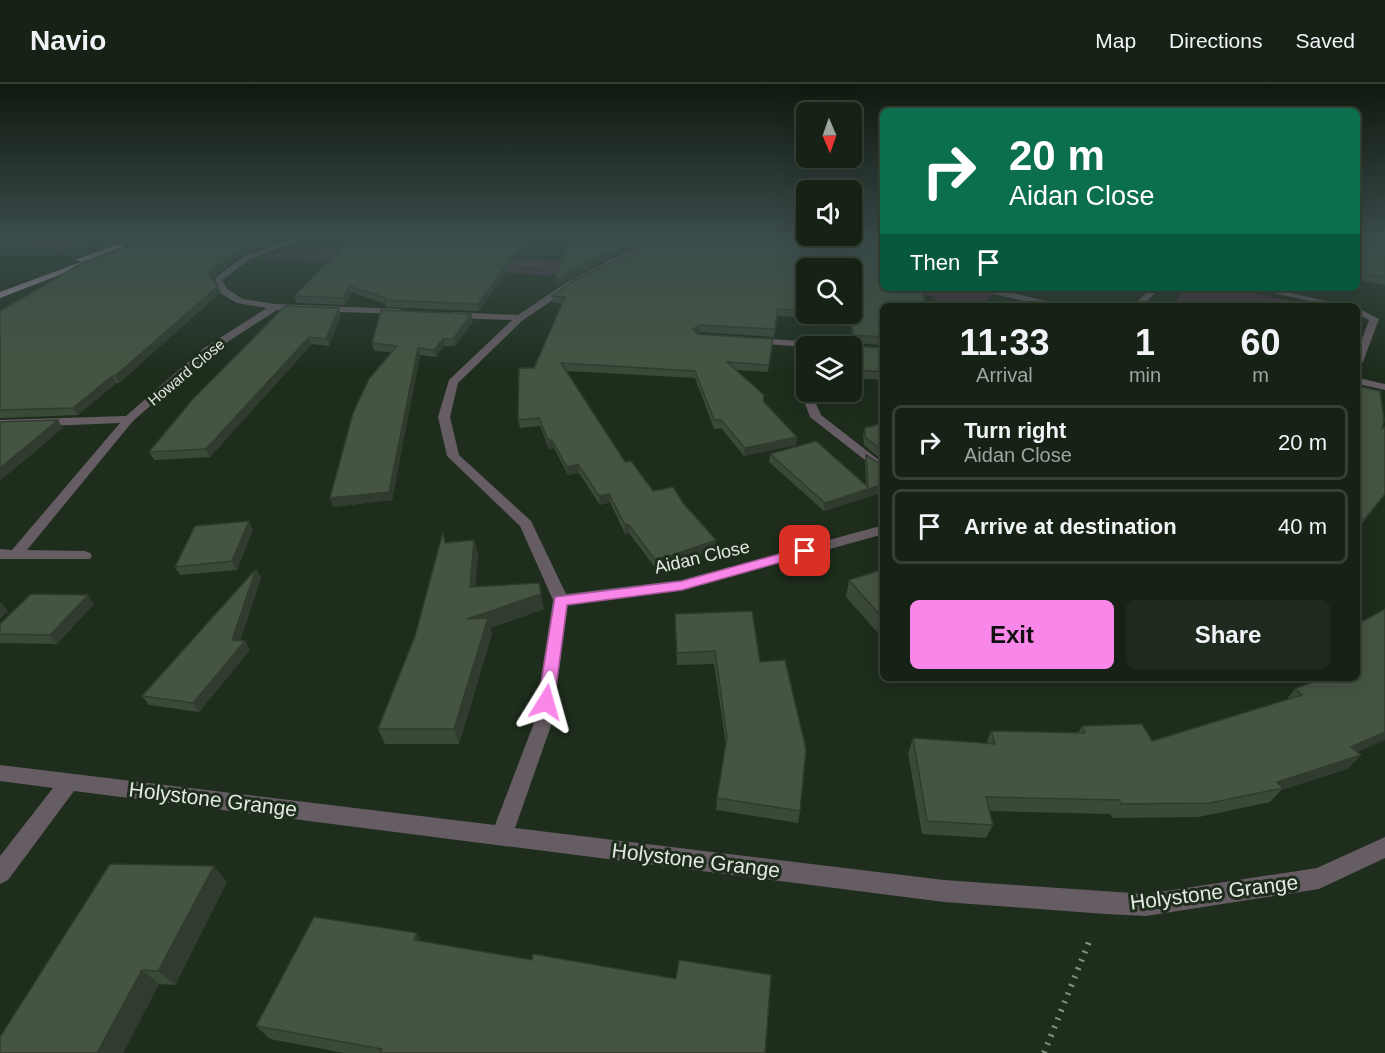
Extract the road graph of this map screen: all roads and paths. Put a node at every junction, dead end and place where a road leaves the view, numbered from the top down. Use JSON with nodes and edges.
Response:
{"nodes":[{"id":1,"x":18,"y":282,"type":"edge"},
{"id":2,"x":34,"y":282,"type":"edge"},
{"id":3,"x":219,"y":282,"type":"edge"},
{"id":4,"x":573,"y":282,"type":"edge"},
{"id":5,"x":0,"y":288,"type":"edge"},
{"id":6,"x":1153,"y":291,"type":"edge"},
{"id":7,"x":1270,"y":291,"type":"edge"},
{"id":8,"x":997,"y":292,"type":"dead end"},
{"id":9,"x":0,"y":295,"type":"edge"},
{"id":10,"x":1042,"y":303,"type":"edge"},
{"id":11,"x":1140,"y":303,"type":"edge"},
{"id":12,"x":1330,"y":303,"type":"edge"},
{"id":13,"x":274,"y":307,"type":"junction"},
{"id":14,"x":1360,"y":312,"type":"edge"},
{"id":15,"x":415,"y":313,"type":"edge"},
{"id":16,"x":438,"y":314,"type":"edge"},
{"id":17,"x":520,"y":318,"type":"junction"},
{"id":18,"x":746,"y":340,"type":"edge"},
{"id":19,"x":796,"y":344,"type":"edge"},
{"id":20,"x":1360,"y":357,"type":"edge"},
{"id":21,"x":1360,"y":381,"type":"edge"},
{"id":22,"x":1385,"y":387,"type":"edge"},
{"id":23,"x":810,"y":402,"type":"edge"},
{"id":24,"x":129,"y":419,"type":"junction"},
{"id":25,"x":0,"y":424,"type":"edge"},
{"id":26,"x":880,"y":468,"type":"edge"},
{"id":27,"x":880,"y":530,"type":"edge"},
{"id":28,"x":7,"y":555,"type":"edge"},
{"id":29,"x":85,"y":556,"type":"dead end"},
{"id":30,"x":561,"y":600,"type":"junction"},
{"id":31,"x":0,"y":773,"type":"edge"},
{"id":32,"x":70,"y":781,"type":"junction"},
{"id":33,"x":501,"y":835,"type":"junction"},
{"id":34,"x":1385,"y":847,"type":"edge"},
{"id":35,"x":0,"y":873,"type":"edge"},
{"id":36,"x":1105,"y":903,"type":"junction"},
{"id":37,"x":1044,"y":1053,"type":"edge"}],
"edges":[{"from":1,"to":5,"type":"main road"},
{"from":2,"to":9,"type":"main road"},
{"from":3,"to":13,"type":"street"},
{"from":4,"to":17,"type":"street"},
{"from":6,"to":11,"type":"street"},
{"from":7,"to":12,"type":"street"},
{"from":8,"to":10,"type":"street"},
{"from":13,"to":15,"type":"street"},
{"from":13,"to":24,"type":"street","name":"Howard Close"},
{"from":14,"to":20,"type":"street"},
{"from":16,"to":17,"type":"street"},
{"from":17,"to":30,"type":"street"},
{"from":18,"to":19,"type":"street"},
{"from":21,"to":22,"type":"street"},
{"from":23,"to":26,"type":"street"},
{"from":24,"to":25,"type":"street","name":"Howard Close"},
{"from":24,"to":28,"type":"street","name":"Howard Close"},
{"from":27,"to":30,"type":"street","name":"Aidan Close"},
{"from":28,"to":29,"type":"street","name":"Howard Close"},
{"from":30,"to":33,"type":"street"},
{"from":31,"to":32,"type":"street","name":"Holystone Grange"},
{"from":32,"to":33,"type":"street","name":"Holystone Grange"},
{"from":32,"to":35,"type":"street"},
{"from":33,"to":36,"type":"street","name":"Holystone Grange"},
{"from":34,"to":36,"type":"street","name":"Holystone Grange"},
{"from":36,"to":37,"type":"path"}]}
